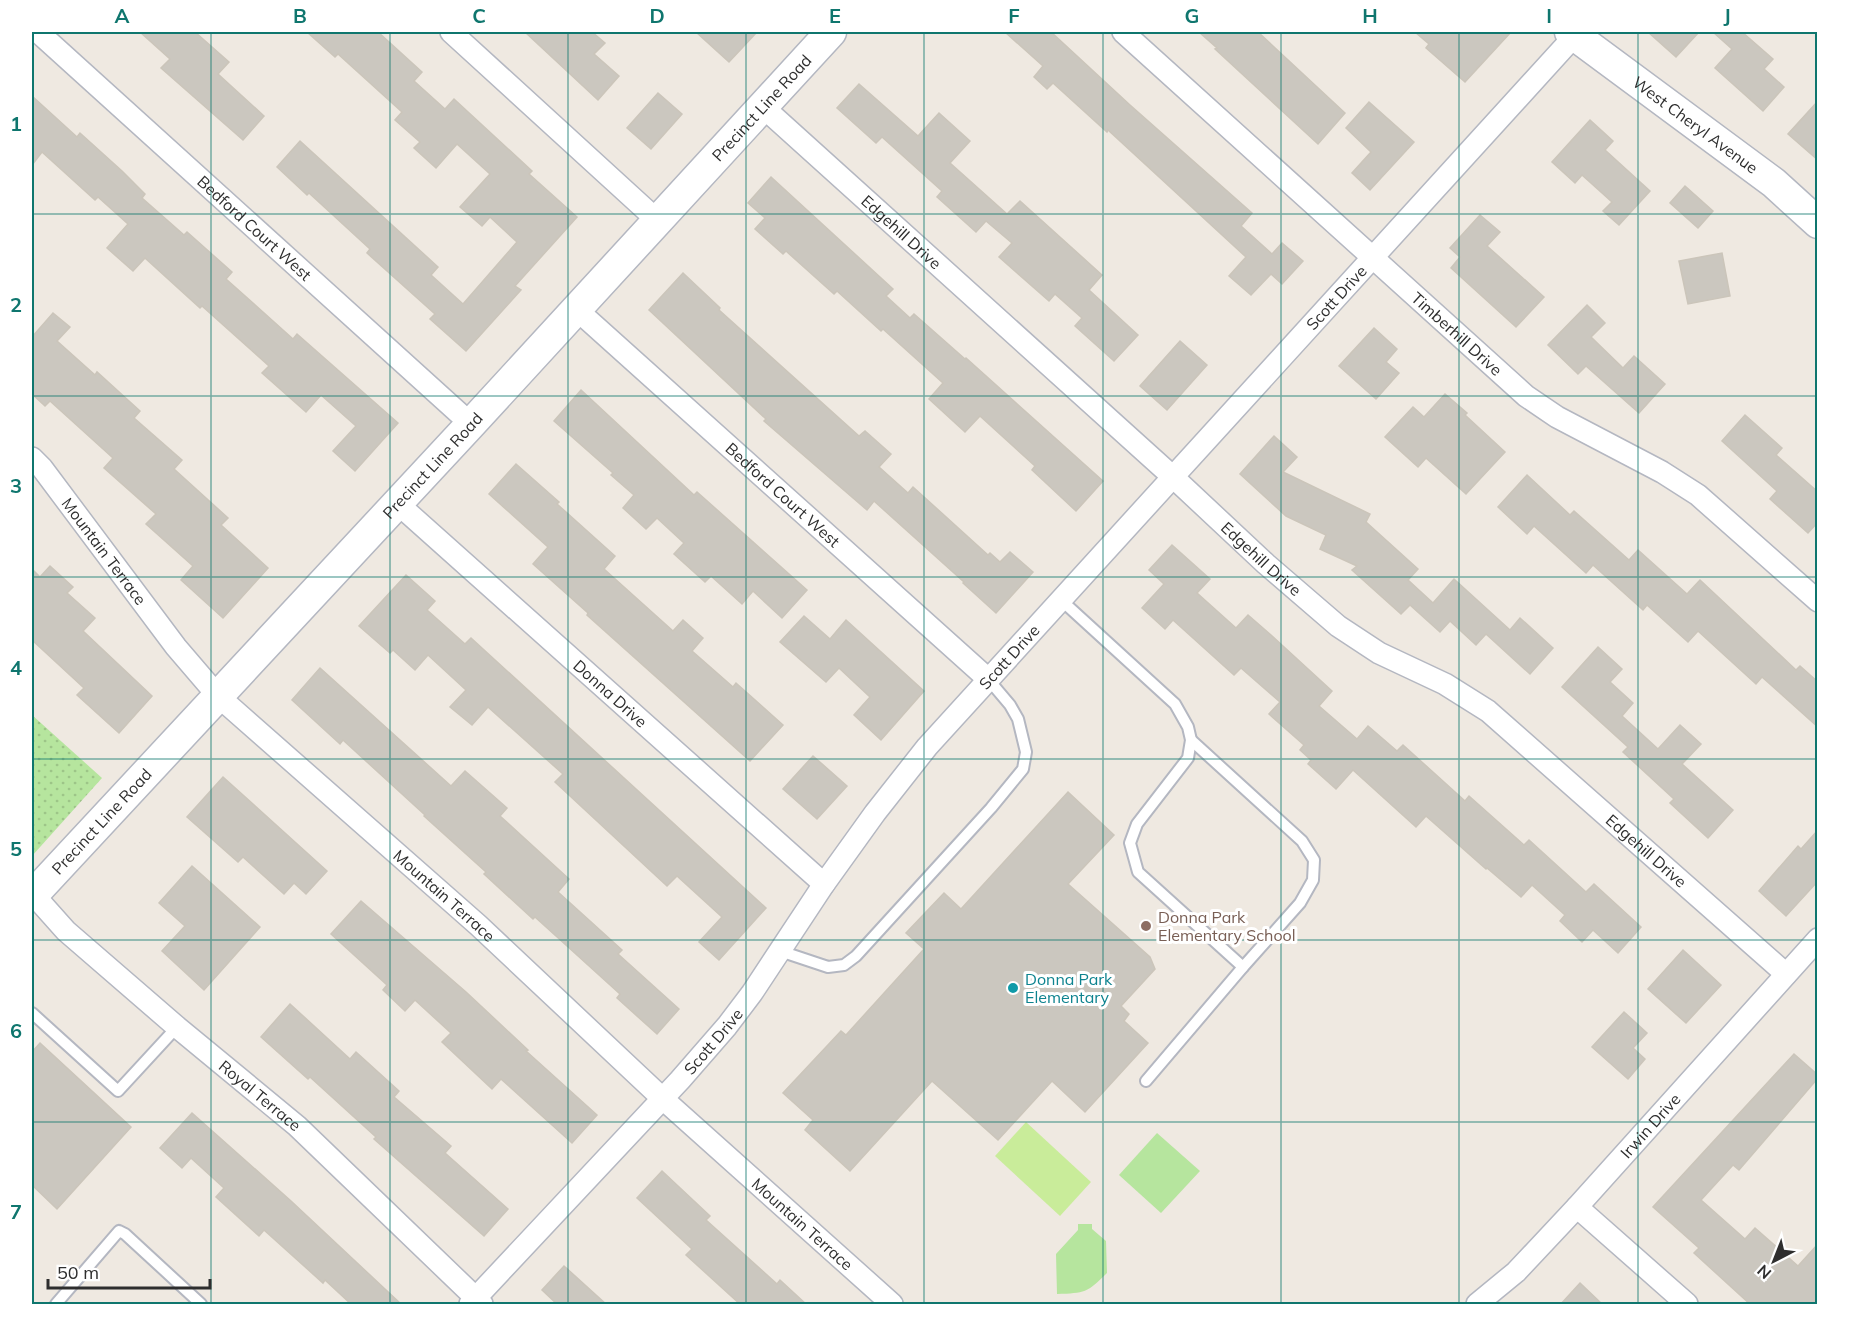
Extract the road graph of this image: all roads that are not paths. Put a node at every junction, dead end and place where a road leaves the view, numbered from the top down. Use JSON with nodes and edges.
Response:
{"nodes":[{"id":1,"x":38,"y":32,"type":"edge"},
{"id":2,"x":451,"y":32,"type":"edge"},
{"id":3,"x":831,"y":32,"type":"edge"},
{"id":4,"x":1123,"y":32,"type":"edge"},
{"id":5,"x":1574,"y":33,"type":"edge"},
{"id":6,"x":762,"y":106,"type":"junction"},
{"id":7,"x":658,"y":221,"type":"junction"},
{"id":8,"x":1818,"y":223,"type":"edge"},
{"id":9,"x":1373,"y":259,"type":"junction"},
{"id":10,"x":576,"y":309,"type":"junction"},
{"id":11,"x":471,"y":424,"type":"junction"},
{"id":12,"x":32,"y":458,"type":"edge"},
{"id":13,"x":1173,"y":477,"type":"junction"},
{"id":14,"x":397,"y":503,"type":"junction"},
{"id":15,"x":1059,"y":599,"type":"junction"},
{"id":16,"x":1818,"y":601,"type":"edge"},
{"id":17,"x":988,"y":679,"type":"junction"},
{"id":18,"x":218,"y":696,"type":"junction"},
{"id":19,"x":1191,"y":740,"type":"junction"},
{"id":20,"x":824,"y":884,"type":"junction"},
{"id":21,"x":32,"y":895,"type":"edge"},
{"id":22,"x":1818,"y":939,"type":"edge"},
{"id":23,"x":780,"y":951,"type":"junction"},
{"id":24,"x":1243,"y":967,"type":"junction"},
{"id":25,"x":1786,"y":974,"type":"junction"},
{"id":26,"x":32,"y":1013,"type":"edge"},
{"id":27,"x":177,"y":1027,"type":"junction"},
{"id":28,"x":1146,"y":1081,"type":"dead end"},
{"id":29,"x":663,"y":1099,"type":"junction"},
{"id":30,"x":1577,"y":1207,"type":"junction"},
{"id":31,"x":476,"y":1302,"type":"edge"},
{"id":32,"x":56,"y":1305,"type":"edge"},
{"id":33,"x":201,"y":1305,"type":"edge"},
{"id":34,"x":892,"y":1305,"type":"edge"},
{"id":35,"x":1477,"y":1305,"type":"edge"},
{"id":36,"x":1687,"y":1305,"type":"edge"}],
"edges":[{"from":1,"to":11,"type":"street","name":"Bedford Court West"},
{"from":2,"to":7,"type":"street"},
{"from":3,"to":6,"type":"main road","name":"Precinct Line Road"},
{"from":4,"to":9,"type":"street","name":"Timberhill Drive"},
{"from":5,"to":8,"type":"main road","name":"West Cheryl Avenue"},
{"from":5,"to":9,"type":"street","name":"Scott Drive"},
{"from":6,"to":7,"type":"main road","name":"Precinct Line Road"},
{"from":6,"to":13,"type":"street","name":"Edgehill Drive"},
{"from":7,"to":10,"type":"main road","name":"Precinct Line Road"},
{"from":9,"to":13,"type":"street","name":"Scott Drive"},
{"from":9,"to":16,"type":"street","name":"Timberhill Drive"},
{"from":10,"to":11,"type":"main road","name":"Precinct Line Road"},
{"from":10,"to":17,"type":"street","name":"Bedford Court West"},
{"from":11,"to":14,"type":"main road","name":"Precinct Line Road"},
{"from":12,"to":18,"type":"street","name":"Mountain Terrace"},
{"from":13,"to":15,"type":"street","name":"Scott Drive"},
{"from":13,"to":25,"type":"street","name":"Edgehill Drive"},
{"from":14,"to":18,"type":"main road","name":"Precinct Line Road"},
{"from":14,"to":20,"type":"street","name":"Donna Drive"},
{"from":15,"to":17,"type":"street","name":"Scott Drive"},
{"from":15,"to":19,"type":"lane"},
{"from":17,"to":20,"type":"street","name":"Scott Drive"},
{"from":17,"to":23,"type":"lane"},
{"from":18,"to":21,"type":"main road","name":"Precinct Line Road"},
{"from":18,"to":29,"type":"street","name":"Mountain Terrace"},
{"from":19,"to":24,"type":"lane"},
{"from":19,"to":24,"type":"lane"},
{"from":20,"to":23,"type":"street","name":"Scott Drive"},
{"from":21,"to":27,"type":"street","name":"Royal Terrace"},
{"from":22,"to":25,"type":"street","name":"Irwin Drive"},
{"from":23,"to":29,"type":"street","name":"Scott Drive"},
{"from":24,"to":28,"type":"lane"},
{"from":25,"to":30,"type":"street","name":"Irwin Drive"},
{"from":26,"to":27,"type":"lane"},
{"from":27,"to":31,"type":"street","name":"Royal Terrace"},
{"from":29,"to":31,"type":"street","name":"Scott Drive"},
{"from":29,"to":34,"type":"street","name":"Mountain Terrace"},
{"from":30,"to":35,"type":"street","name":"Irwin Drive"},
{"from":30,"to":36,"type":"street"},
{"from":32,"to":33,"type":"lane"}]}
